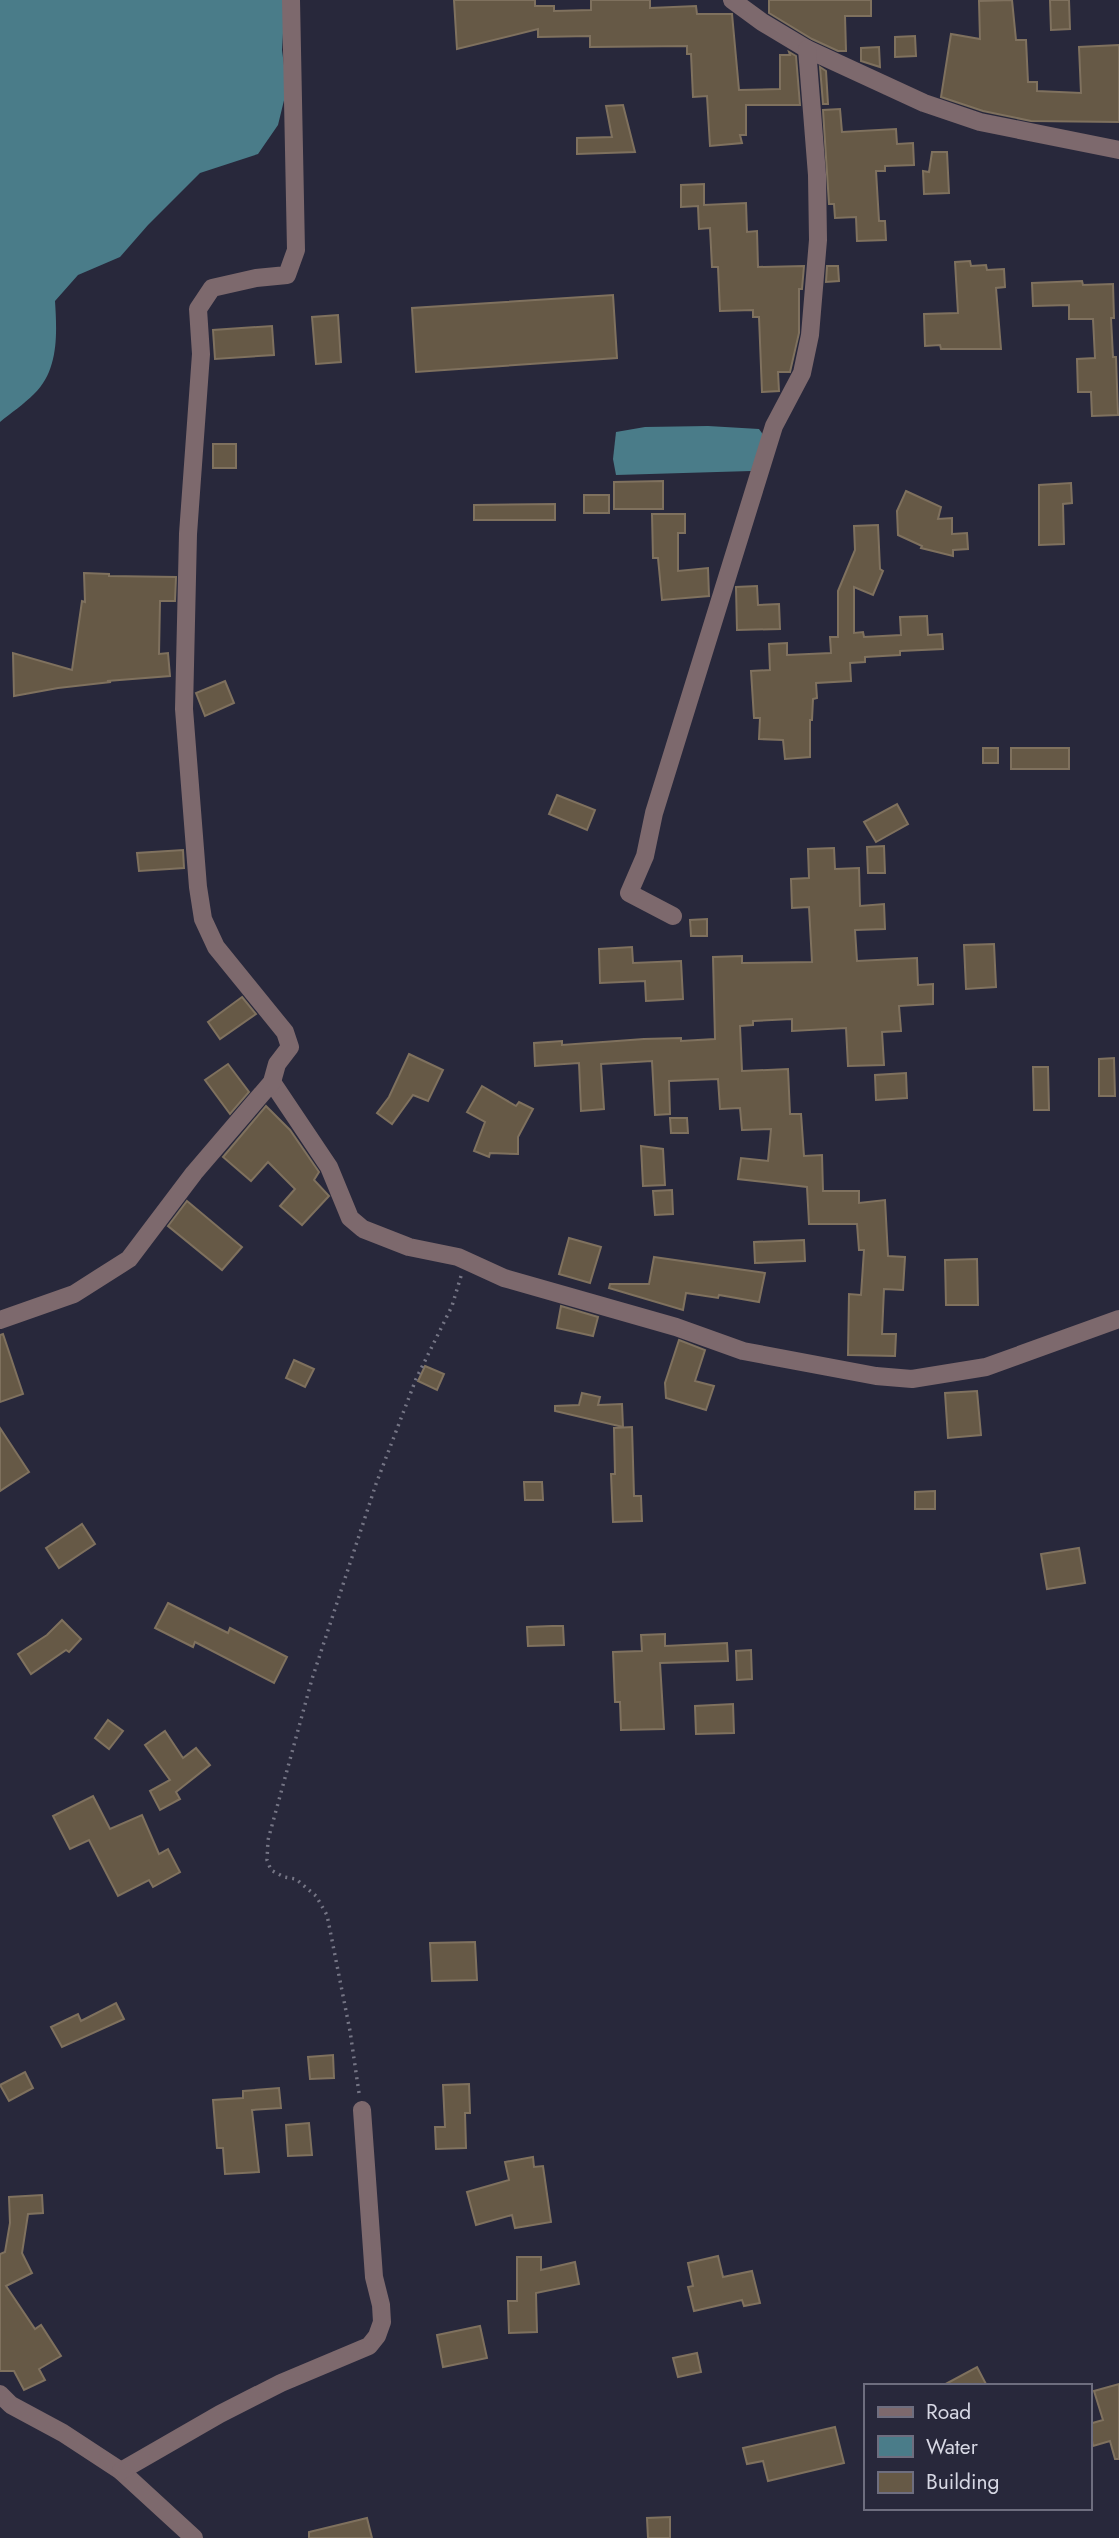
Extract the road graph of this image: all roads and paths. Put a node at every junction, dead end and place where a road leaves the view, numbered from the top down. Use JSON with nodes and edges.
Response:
{"nodes":[{"id":1,"x":291,"y":0,"type":"edge"},
{"id":2,"x":741,"y":3,"type":"edge"},
{"id":3,"x":807,"y":49,"type":"junction"},
{"id":4,"x":1119,"y":150,"type":"edge"},
{"id":5,"x":673,"y":916,"type":"dead end"},
{"id":6,"x":272,"y":1082,"type":"junction"},
{"id":7,"x":466,"y":1261,"type":"junction"},
{"id":8,"x":0,"y":1320,"type":"edge"},
{"id":9,"x":1119,"y":1320,"type":"edge"},
{"id":10,"x":362,"y":2110,"type":"joint"},
{"id":11,"x":4,"y":2400,"type":"edge"},
{"id":12,"x":121,"y":2471,"type":"junction"},
{"id":13,"x":194,"y":2538,"type":"edge"}],
"edges":[{"from":1,"to":6,"type":"street"},
{"from":2,"to":3,"type":"street"},
{"from":3,"to":4,"type":"street"},
{"from":3,"to":5,"type":"street"},
{"from":6,"to":7,"type":"street"},
{"from":6,"to":8,"type":"street"},
{"from":7,"to":9,"type":"street"},
{"from":7,"to":10,"type":"path"},
{"from":10,"to":12,"type":"street"},
{"from":11,"to":12,"type":"street"},
{"from":12,"to":13,"type":"street"}]}
